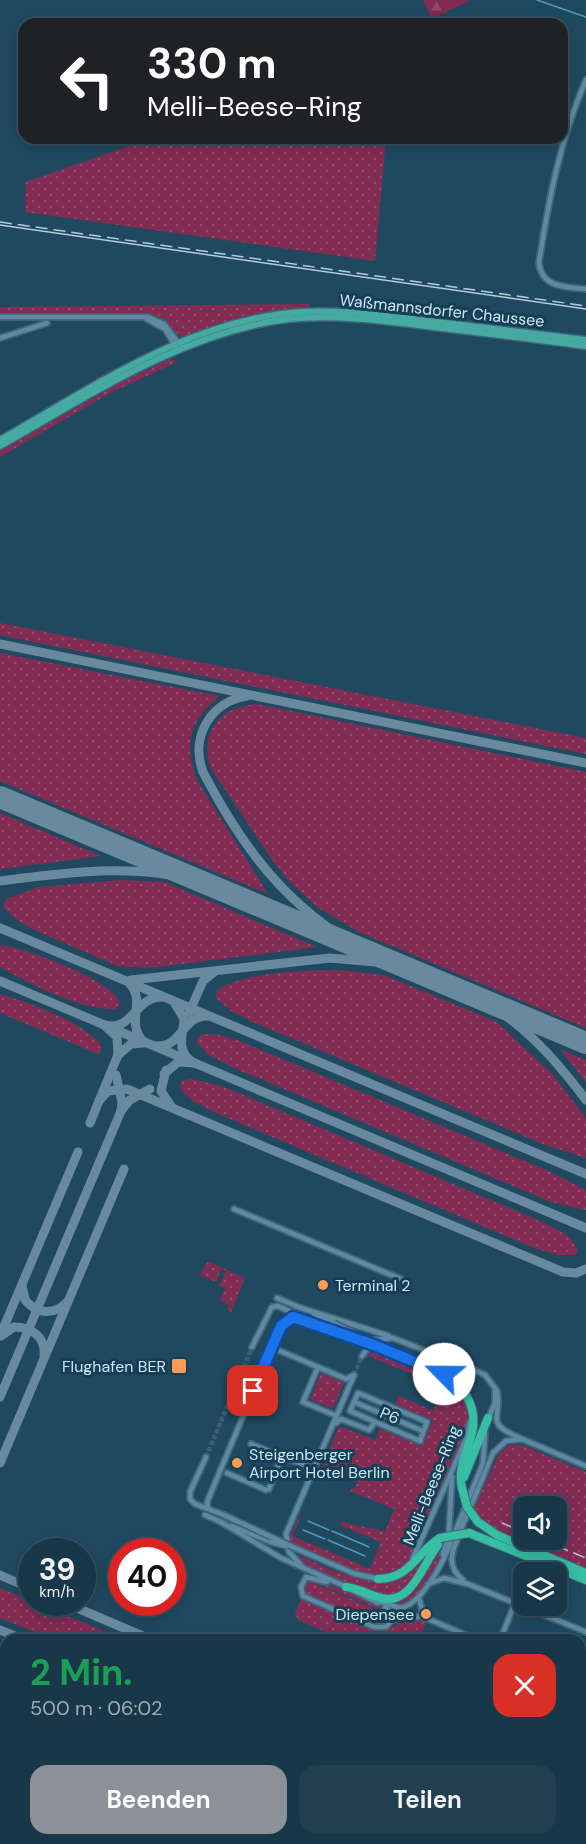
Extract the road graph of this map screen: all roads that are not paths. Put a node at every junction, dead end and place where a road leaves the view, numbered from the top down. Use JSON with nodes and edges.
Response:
{"nodes":[{"id":1,"x":586,"y":80,"type":"edge"},
{"id":2,"x":568,"y":127,"type":"edge"},
{"id":3,"x":563,"y":144,"type":"edge"},
{"id":4,"x":586,"y":289,"type":"edge"},
{"id":5,"x":0,"y":317,"type":"edge"},
{"id":6,"x":47,"y":323,"type":"dead end"},
{"id":7,"x":0,"y":338,"type":"edge"},
{"id":8,"x":586,"y":340,"type":"edge"},
{"id":9,"x":586,"y":345,"type":"edge"},
{"id":10,"x":178,"y":348,"type":"junction"},
{"id":11,"x":0,"y":440,"type":"edge"},
{"id":12,"x":0,"y":446,"type":"edge"},
{"id":13,"x":234,"y":1209,"type":"dead end"},
{"id":14,"x":401,"y":1279,"type":"dead end"},
{"id":15,"x":277,"y":1298,"type":"dead end"},
{"id":16,"x":295,"y":1306,"type":"junction"},
{"id":17,"x":301,"y":1318,"type":"junction"},
{"id":18,"x":393,"y":1338,"type":"junction"},
{"id":19,"x":374,"y":1345,"type":"junction"},
{"id":20,"x":252,"y":1347,"type":"tunnel mouth"},
{"id":21,"x":278,"y":1350,"type":"dead end"},
{"id":22,"x":362,"y":1356,"type":"tunnel mouth"},
{"id":23,"x":318,"y":1367,"type":"junction"},
{"id":24,"x":346,"y":1379,"type":"junction"},
{"id":25,"x":495,"y":1388,"type":"junction"},
{"id":26,"x":348,"y":1389,"type":"junction"},
{"id":27,"x":466,"y":1395,"type":"junction"},
{"id":28,"x":354,"y":1402,"type":"junction"},
{"id":29,"x":342,"y":1404,"type":"junction"},
{"id":30,"x":337,"y":1416,"type":"junction"},
{"id":31,"x":488,"y":1418,"type":"junction"},
{"id":32,"x":373,"y":1421,"type":"junction"},
{"id":33,"x":330,"y":1431,"type":"junction"},
{"id":34,"x":423,"y":1431,"type":"junction"},
{"id":35,"x":522,"y":1439,"type":"junction"},
{"id":36,"x":251,"y":1444,"type":"dead end"},
{"id":37,"x":282,"y":1456,"type":"junction"},
{"id":38,"x":206,"y":1457,"type":"tunnel mouth"},
{"id":39,"x":456,"y":1463,"type":"junction"},
{"id":40,"x":586,"y":1466,"type":"edge"},
{"id":41,"x":314,"y":1469,"type":"junction"},
{"id":42,"x":227,"y":1473,"type":"dead end"},
{"id":43,"x":462,"y":1488,"type":"junction"},
{"id":44,"x":468,"y":1500,"type":"dead end"},
{"id":45,"x":471,"y":1506,"type":"dead end"},
{"id":46,"x":210,"y":1509,"type":"junction"},
{"id":47,"x":466,"y":1513,"type":"dead end"},
{"id":48,"x":205,"y":1515,"type":"dead end"},
{"id":49,"x":221,"y":1522,"type":"junction"},
{"id":50,"x":452,"y":1536,"type":"junction"},
{"id":51,"x":294,"y":1548,"type":"junction"},
{"id":52,"x":586,"y":1573,"type":"edge"},
{"id":53,"x":378,"y":1579,"type":"junction"},
{"id":54,"x":586,"y":1580,"type":"edge"},
{"id":55,"x":428,"y":1584,"type":"junction"},
{"id":56,"x":468,"y":1584,"type":"junction"},
{"id":57,"x":342,"y":1585,"type":"junction"},
{"id":58,"x":419,"y":1598,"type":"junction"},
{"id":59,"x":513,"y":1602,"type":"edge"},
{"id":60,"x":513,"y":1608,"type":"edge"},
{"id":61,"x":547,"y":1616,"type":"edge"},
{"id":62,"x":424,"y":1617,"type":"junction"},
{"id":63,"x":392,"y":1620,"type":"junction"},
{"id":64,"x":586,"y":1632,"type":"edge"},
{"id":65,"x":464,"y":1634,"type":"edge"},
{"id":66,"x":502,"y":1634,"type":"edge"}],
"edges":[{"from":1,"to":2,"type":"street"},
{"from":3,"to":4,"type":"street"},
{"from":5,"to":10,"type":"street"},
{"from":6,"to":7,"type":"street"},
{"from":8,"to":10,"type":"main road","name":"Waßmannsdorfer Chaussee"},
{"from":9,"to":10,"type":"main road","name":"Waßmannsdorfer Chaussee"},
{"from":10,"to":11,"type":"main road","name":"Waßmannsdorfer Chaussee"},
{"from":10,"to":12,"type":"main road","name":"Waßmannsdorfer Chaussee"},
{"from":13,"to":14,"type":"street"},
{"from":15,"to":16,"type":"street"},
{"from":16,"to":18,"type":"street"},
{"from":16,"to":19,"type":"street","bridge":true},
{"from":17,"to":19,"type":"street","bridge":true},
{"from":17,"to":20,"type":"street"},
{"from":17,"to":46,"type":"street"},
{"from":18,"to":22,"type":"street"},
{"from":18,"to":25,"type":"street"},
{"from":19,"to":27,"type":"street"},
{"from":21,"to":23,"type":"street"},
{"from":23,"to":24,"type":"street"},
{"from":23,"to":30,"type":"street"},
{"from":24,"to":26,"type":"street"},
{"from":24,"to":26,"type":"street"},
{"from":25,"to":31,"type":"street"},
{"from":25,"to":35,"type":"street"},
{"from":26,"to":29,"type":"street"},
{"from":27,"to":39,"type":"street","name":"Melli-Beese-Ring"},
{"from":27,"to":43,"type":"highway"},
{"from":28,"to":32,"type":"street","name":"P6"},
{"from":28,"to":34,"type":"street","name":"P6"},
{"from":28,"to":34,"type":"street","name":"P6"},
{"from":29,"to":30,"type":"street"},
{"from":29,"to":32,"type":"street"},
{"from":30,"to":33,"type":"street"},
{"from":31,"to":43,"type":"highway"},
{"from":31,"to":44,"type":"street"},
{"from":32,"to":33,"type":"street"},
{"from":32,"to":34,"type":"street","name":"P6"},
{"from":33,"to":41,"type":"street"},
{"from":35,"to":40,"type":"street"},
{"from":35,"to":45,"type":"street"},
{"from":36,"to":37,"type":"street"},
{"from":37,"to":41,"type":"street"},
{"from":37,"to":42,"type":"street"},
{"from":38,"to":46,"type":"street"},
{"from":39,"to":50,"type":"street"},
{"from":39,"to":53,"type":"street","name":"Melli-Beese-Ring"},
{"from":41,"to":57,"type":"street"},
{"from":43,"to":52,"type":"highway","bridge":true},
{"from":46,"to":51,"type":"street","bridge":true},
{"from":47,"to":50,"type":"street"},
{"from":48,"to":49,"type":"street"},
{"from":49,"to":51,"type":"street","bridge":true},
{"from":49,"to":57,"type":"street"},
{"from":50,"to":53,"type":"highway"},
{"from":50,"to":54,"type":"highway"},
{"from":50,"to":55,"type":"street"},
{"from":50,"to":56,"type":"street"},
{"from":50,"to":57,"type":"highway"},
{"from":51,"to":53,"type":"street"},
{"from":55,"to":56,"type":"street"},
{"from":55,"to":58,"type":"street"},
{"from":56,"to":59,"type":"street"},
{"from":57,"to":58,"type":"street"},
{"from":57,"to":63,"type":"street"},
{"from":57,"to":63,"type":"street"},
{"from":58,"to":62,"type":"street"},
{"from":60,"to":66,"type":"street"},
{"from":61,"to":64,"type":"street"},
{"from":62,"to":63,"type":"street"},
{"from":62,"to":65,"type":"street"}]}
